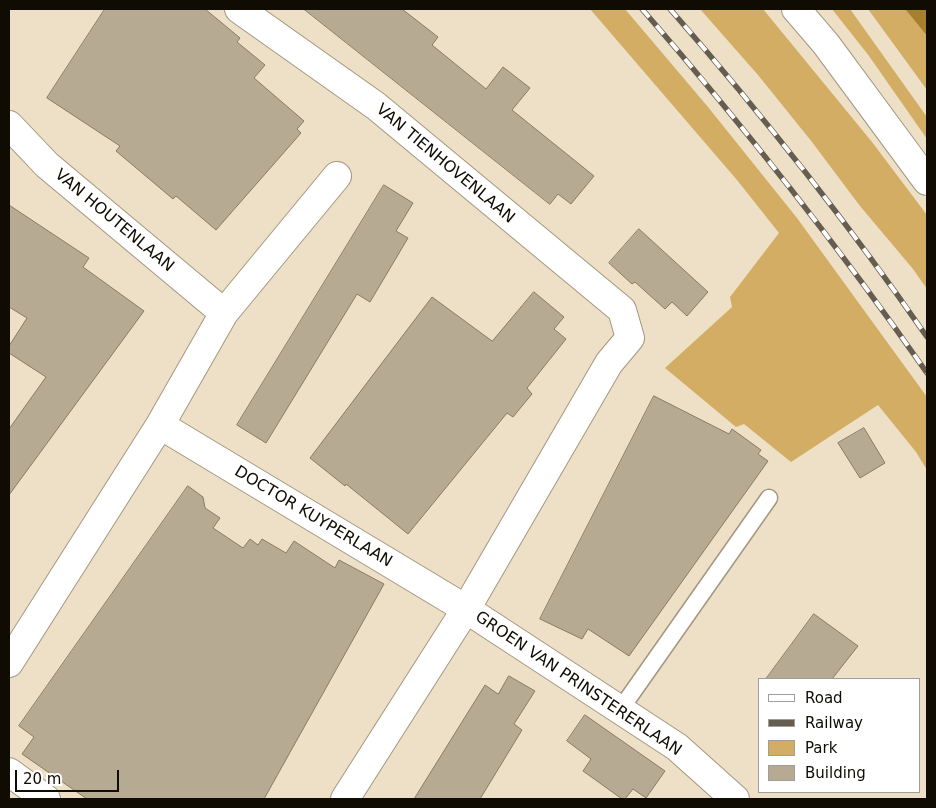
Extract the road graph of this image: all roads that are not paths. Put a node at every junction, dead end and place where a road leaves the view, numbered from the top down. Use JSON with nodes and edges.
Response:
{"nodes":[{"id":1,"x":240,"y":9,"type":"edge"},
{"id":2,"x":796,"y":9,"type":"edge"},
{"id":3,"x":9,"y":126,"type":"edge"},
{"id":4,"x":337,"y":176,"type":"dead end"},
{"id":5,"x":927,"y":181,"type":"edge"},
{"id":6,"x":224,"y":313,"type":"junction"},
{"id":7,"x":630,"y":338,"type":"joint"},
{"id":8,"x":160,"y":425,"type":"junction"},
{"id":9,"x":769,"y":498,"type":"dead end"},
{"id":10,"x":466,"y":609,"type":"junction"},
{"id":11,"x":9,"y":663,"type":"edge"},
{"id":12,"x":620,"y":710,"type":"junction"},
{"id":13,"x":9,"y":772,"type":"edge"},
{"id":14,"x":46,"y":799,"type":"edge"},
{"id":15,"x":345,"y":799,"type":"edge"},
{"id":16,"x":735,"y":799,"type":"edge"}],
"edges":[{"from":1,"to":7,"type":"street","name":"VAN TIENHOVENLAAN"},
{"from":2,"to":5,"type":"street"},
{"from":3,"to":6,"type":"street","name":"VAN HOUTENLAAN"},
{"from":4,"to":6,"type":"street"},
{"from":6,"to":8,"type":"street"},
{"from":7,"to":10,"type":"street","name":"GROEN VAN PRINSTERERLAAN"},
{"from":8,"to":10,"type":"street","name":"DOCTOR KUYPERLAAN"},
{"from":8,"to":11,"type":"street"},
{"from":9,"to":12,"type":"lane"},
{"from":10,"to":12,"type":"street","name":"GROEN VAN PRINSTERERLAAN"},
{"from":10,"to":15,"type":"street","name":"GROEN VAN PRINSTERERLAAN"},
{"from":12,"to":16,"type":"street","name":"GROEN VAN PRINSTERERLAAN"},
{"from":13,"to":14,"type":"street"}]}
